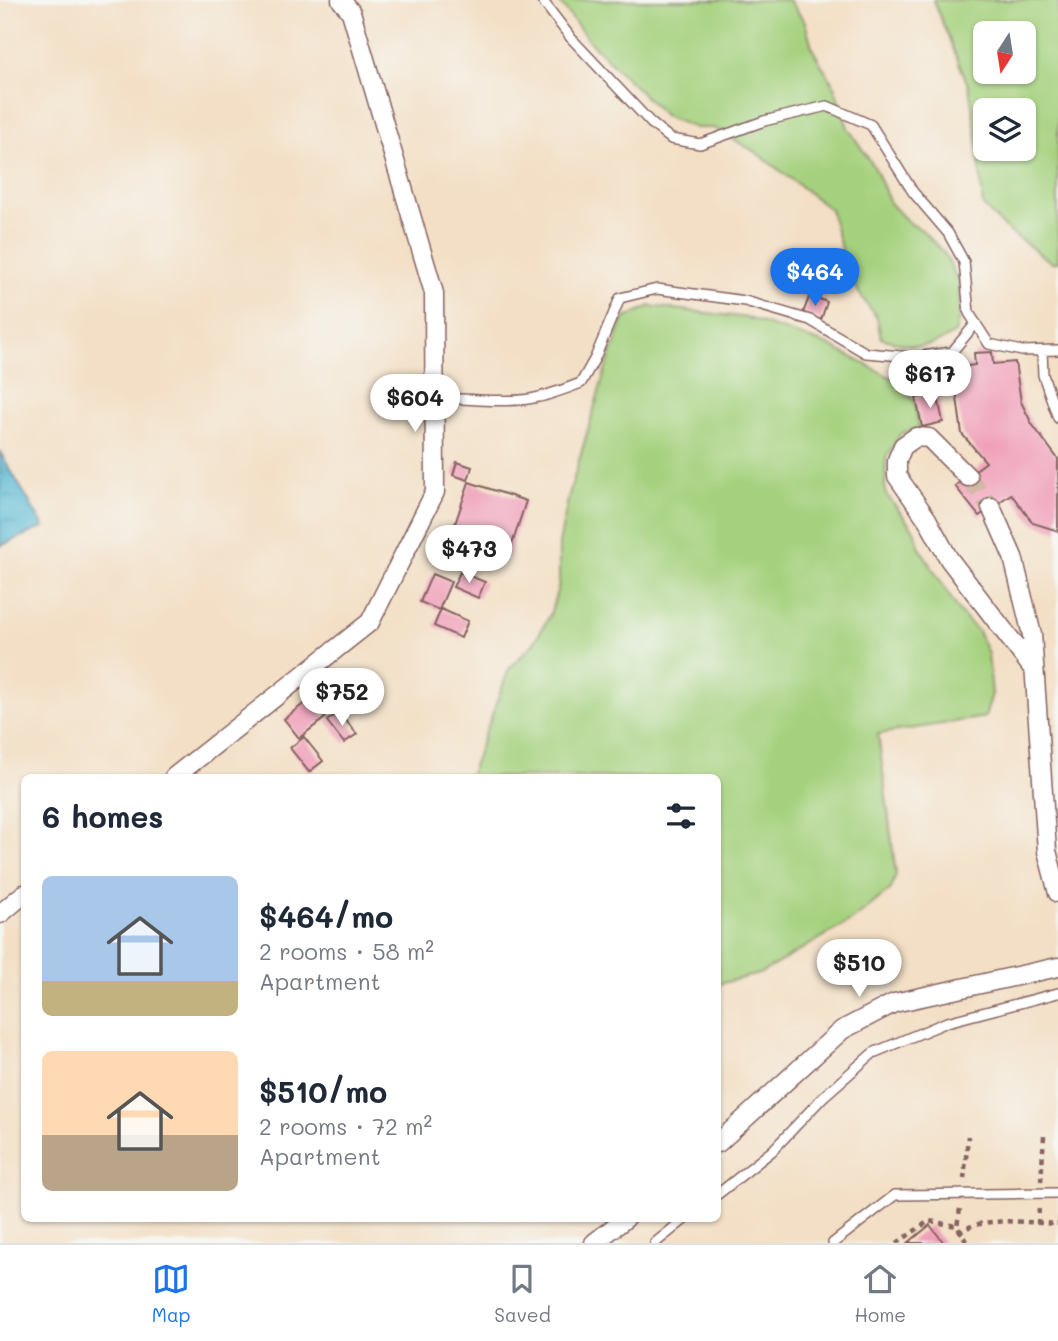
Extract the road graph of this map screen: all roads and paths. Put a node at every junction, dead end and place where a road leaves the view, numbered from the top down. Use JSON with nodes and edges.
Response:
{"nodes":[{"id":1,"x":341,"y":0,"type":"edge"},
{"id":2,"x":542,"y":0,"type":"edge"},
{"id":3,"x":975,"y":323,"type":"junction"},
{"id":4,"x":1058,"y":350,"type":"edge"},
{"id":5,"x":1042,"y":351,"type":"junction"},
{"id":6,"x":434,"y":399,"type":"junction"},
{"id":7,"x":1058,"y":418,"type":"edge"},
{"id":8,"x":968,"y":477,"type":"tunnel mouth"},
{"id":9,"x":991,"y":508,"type":"tunnel mouth"},
{"id":10,"x":1034,"y":670,"type":"junction"},
{"id":11,"x":178,"y":774,"type":"edge"},
{"id":12,"x":1058,"y":893,"type":"edge"},
{"id":13,"x":21,"y":896,"type":"edge"},
{"id":14,"x":0,"y":914,"type":"edge"},
{"id":15,"x":1058,"y":967,"type":"edge"},
{"id":16,"x":1058,"y":993,"type":"edge"},
{"id":17,"x":721,"y":1140,"type":"edge"},
{"id":18,"x":721,"y":1192,"type":"edge"},
{"id":19,"x":1058,"y":1193,"type":"edge"},
{"id":20,"x":621,"y":1222,"type":"edge"},
{"id":21,"x":682,"y":1222,"type":"edge"},
{"id":22,"x":1058,"y":1224,"type":"edge"},
{"id":23,"x":957,"y":1226,"type":"dead end"},
{"id":24,"x":959,"y":1233,"type":"dead end"},
{"id":25,"x":594,"y":1243,"type":"edge"},
{"id":26,"x":655,"y":1243,"type":"edge"},
{"id":27,"x":833,"y":1243,"type":"edge"},
{"id":28,"x":897,"y":1243,"type":"edge"}],
"edges":[{"from":1,"to":6,"type":"street"},
{"from":2,"to":3,"type":"lane"},
{"from":3,"to":5,"type":"lane"},
{"from":3,"to":6,"type":"lane"},
{"from":4,"to":5,"type":"lane"},
{"from":5,"to":7,"type":"lane"},
{"from":6,"to":11,"type":"street"},
{"from":8,"to":10,"type":"street"},
{"from":9,"to":10,"type":"street"},
{"from":10,"to":12,"type":"street"},
{"from":13,"to":14,"type":"street"},
{"from":15,"to":17,"type":"street"},
{"from":16,"to":18,"type":"lane"},
{"from":19,"to":27,"type":"lane"},
{"from":20,"to":25,"type":"street"},
{"from":21,"to":26,"type":"lane"},
{"from":22,"to":24,"type":"path"},
{"from":23,"to":28,"type":"path"}]}
